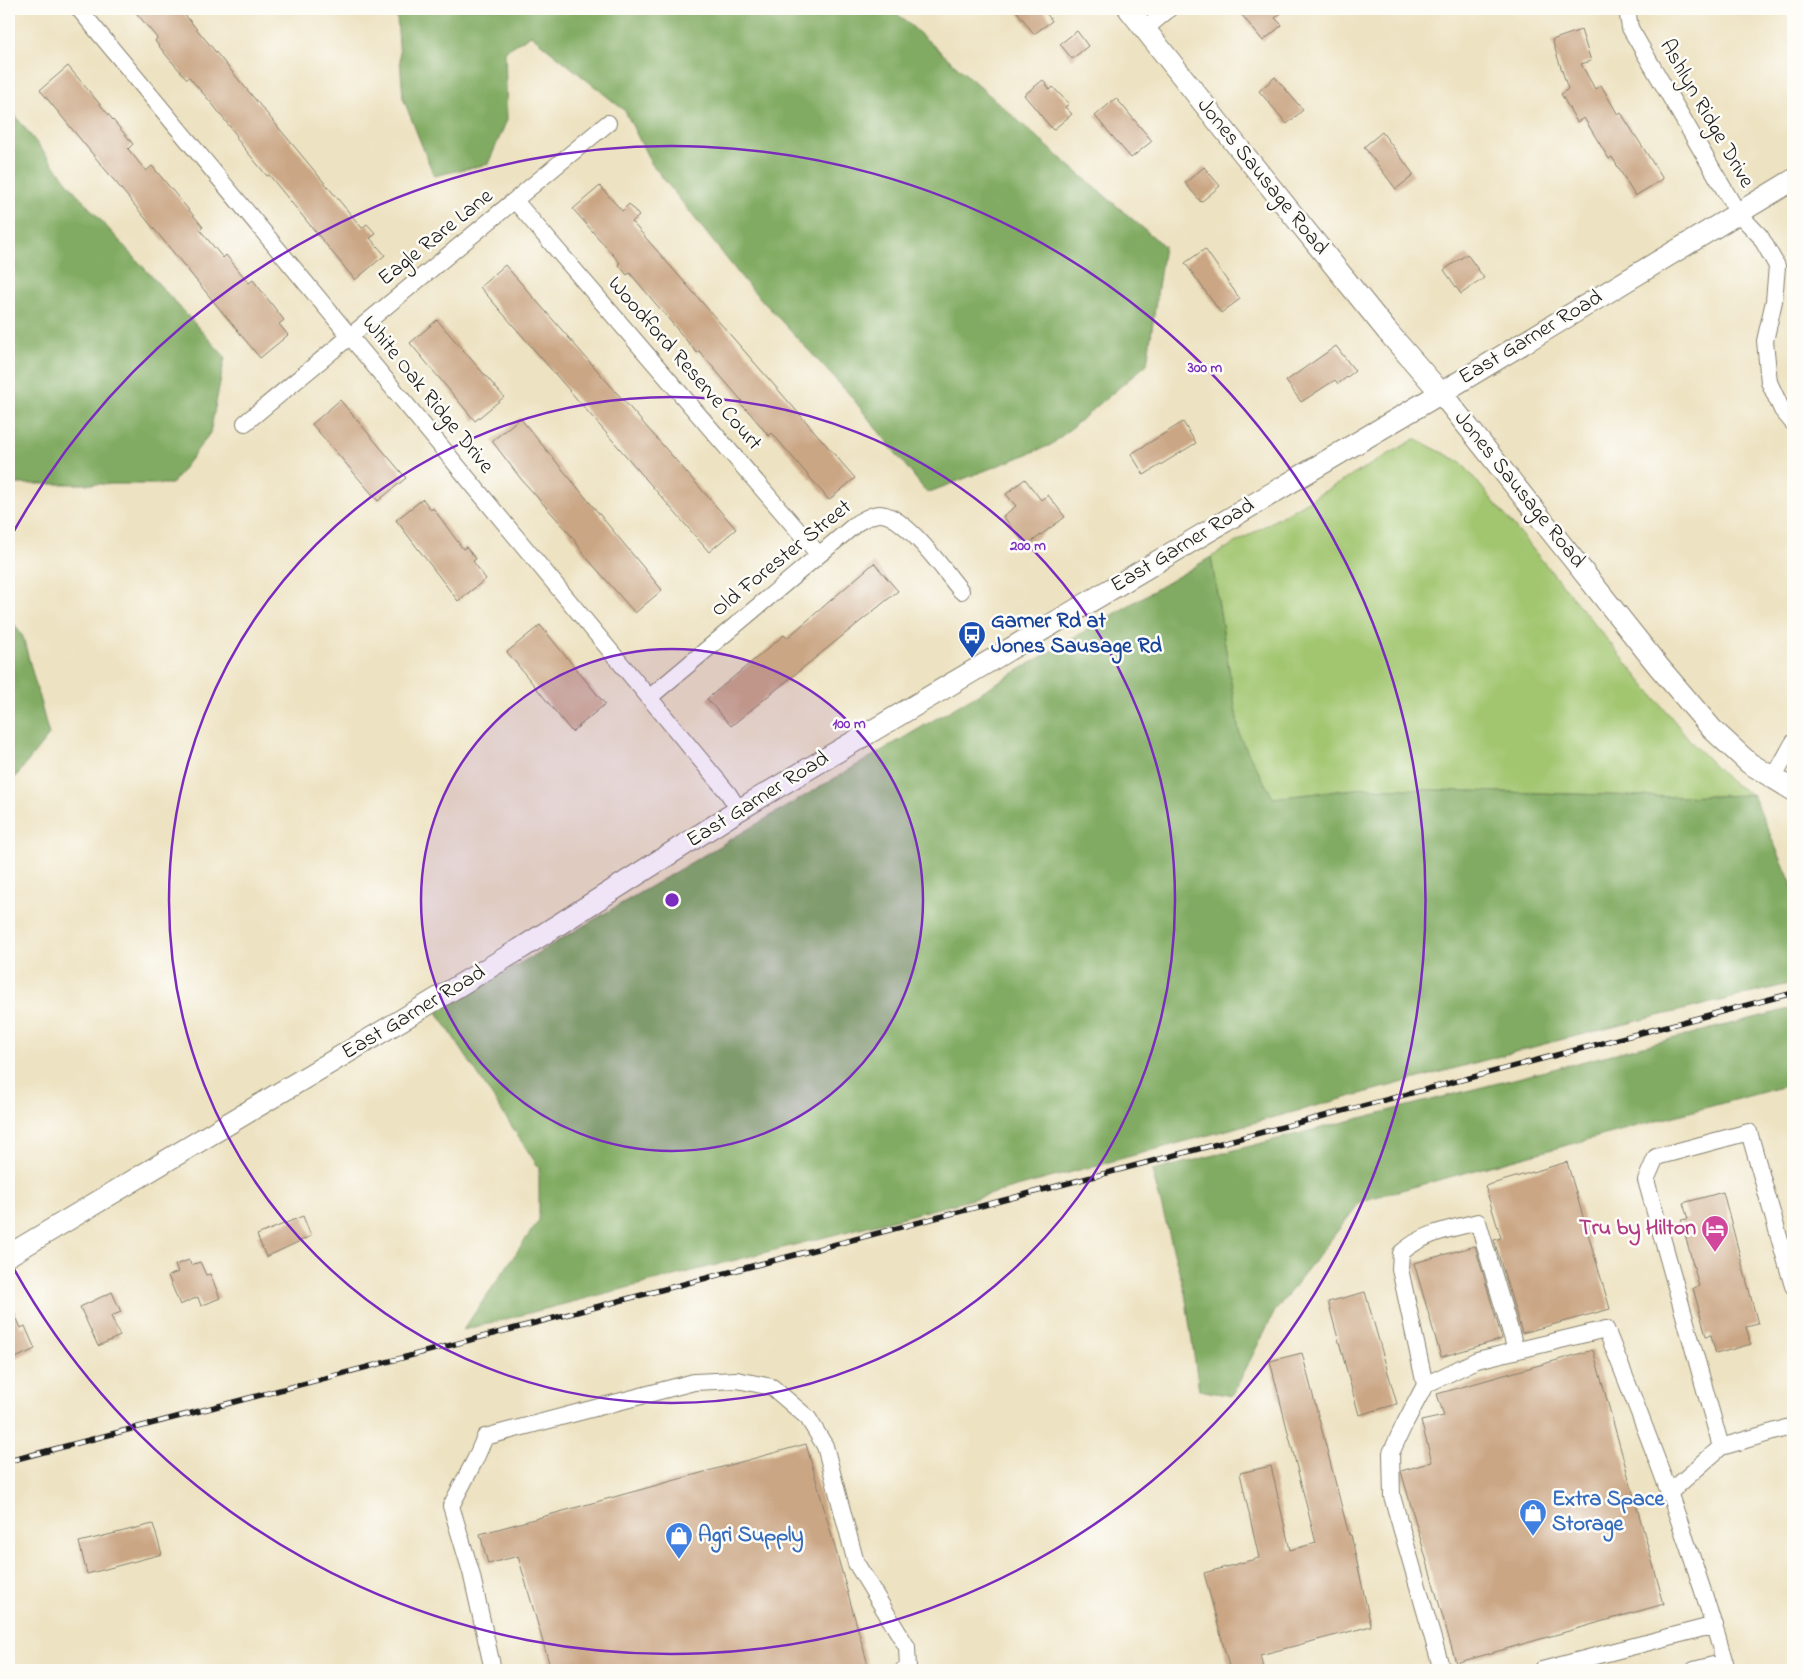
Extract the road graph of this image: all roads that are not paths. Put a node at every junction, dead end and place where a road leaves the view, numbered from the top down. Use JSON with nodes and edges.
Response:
{"nodes":[{"id":1,"x":79,"y":9,"type":"edge"},
{"id":2,"x":1129,"y":9,"type":"edge"},
{"id":3,"x":1169,"y":9,"type":"edge"},
{"id":4,"x":1627,"y":9,"type":"edge"},
{"id":5,"x":1145,"y":29,"type":"junction"},
{"id":6,"x":608,"y":123,"type":"dead end"},
{"id":7,"x":1793,"y":180,"type":"edge"},
{"id":8,"x":516,"y":202,"type":"junction"},
{"id":9,"x":1738,"y":213,"type":"junction"},
{"id":10,"x":351,"y":337,"type":"junction"},
{"id":11,"x":1441,"y":393,"type":"junction"},
{"id":12,"x":245,"y":423,"type":"dead end"},
{"id":13,"x":1793,"y":423,"type":"edge"},
{"id":14,"x":819,"y":555,"type":"junction"},
{"id":15,"x":961,"y":591,"type":"dead end"},
{"id":16,"x":650,"y":697,"type":"junction"},
{"id":17,"x":1793,"y":744,"type":"edge"},
{"id":18,"x":1774,"y":778,"type":"junction"},
{"id":19,"x":1793,"y":790,"type":"edge"},
{"id":20,"x":739,"y":810,"type":"junction"},
{"id":21,"x":9,"y":1255,"type":"edge"},
{"id":22,"x":1793,"y":1286,"type":"edge"},
{"id":23,"x":1516,"y":1350,"type":"junction"},
{"id":24,"x":1425,"y":1385,"type":"junction"},
{"id":25,"x":1793,"y":1426,"type":"edge"},
{"id":26,"x":1721,"y":1447,"type":"junction"},
{"id":27,"x":1668,"y":1494,"type":"junction"},
{"id":28,"x":1715,"y":1625,"type":"junction"},
{"id":29,"x":1726,"y":1666,"type":"edge"},
{"id":30,"x":493,"y":1670,"type":"edge"},
{"id":31,"x":903,"y":1670,"type":"edge"},
{"id":32,"x":1442,"y":1670,"type":"edge"},
{"id":33,"x":1542,"y":1670,"type":"edge"},
{"id":34,"x":1694,"y":1670,"type":"edge"}],
"edges":[{"from":1,"to":10,"type":"street","name":"White Oak Ridge Drive"},
{"from":2,"to":5,"type":"main road","name":"Jones Sausage Road"},
{"from":3,"to":5,"type":"street"},
{"from":4,"to":9,"type":"street","name":"Ashlyn Ridge Drive"},
{"from":5,"to":11,"type":"main road","name":"Jones Sausage Road"},
{"from":6,"to":8,"type":"street","name":"Eagle Rare Lane"},
{"from":7,"to":9,"type":"main road","name":"East Garner Road"},
{"from":8,"to":10,"type":"street","name":"Eagle Rare Lane"},
{"from":8,"to":14,"type":"street","name":"Woodford Reserve Court"},
{"from":9,"to":11,"type":"main road","name":"East Garner Road"},
{"from":9,"to":13,"type":"street","name":"Ashlyn Ridge Drive"},
{"from":10,"to":12,"type":"street","name":"Eagle Rare Lane"},
{"from":10,"to":16,"type":"street","name":"White Oak Ridge Drive"},
{"from":11,"to":18,"type":"main road","name":"Jones Sausage Road"},
{"from":11,"to":20,"type":"main road","name":"East Garner Road"},
{"from":14,"to":15,"type":"street","name":"Old Forester Street"},
{"from":14,"to":16,"type":"street","name":"Old Forester Street"},
{"from":16,"to":20,"type":"street","name":"White Oak Ridge Drive"},
{"from":17,"to":18,"type":"street"},
{"from":18,"to":19,"type":"main road","name":"Jones Sausage Road"},
{"from":20,"to":21,"type":"main road","name":"East Garner Road"},
{"from":22,"to":26,"type":"street"},
{"from":23,"to":24,"type":"street"},
{"from":23,"to":24,"type":"street"},
{"from":23,"to":27,"type":"street"},
{"from":24,"to":32,"type":"street"},
{"from":25,"to":26,"type":"street"},
{"from":26,"to":27,"type":"street"},
{"from":27,"to":28,"type":"street"},
{"from":28,"to":29,"type":"street"},
{"from":28,"to":33,"type":"street"},
{"from":29,"to":34,"type":"street"},
{"from":30,"to":31,"type":"street"}]}
